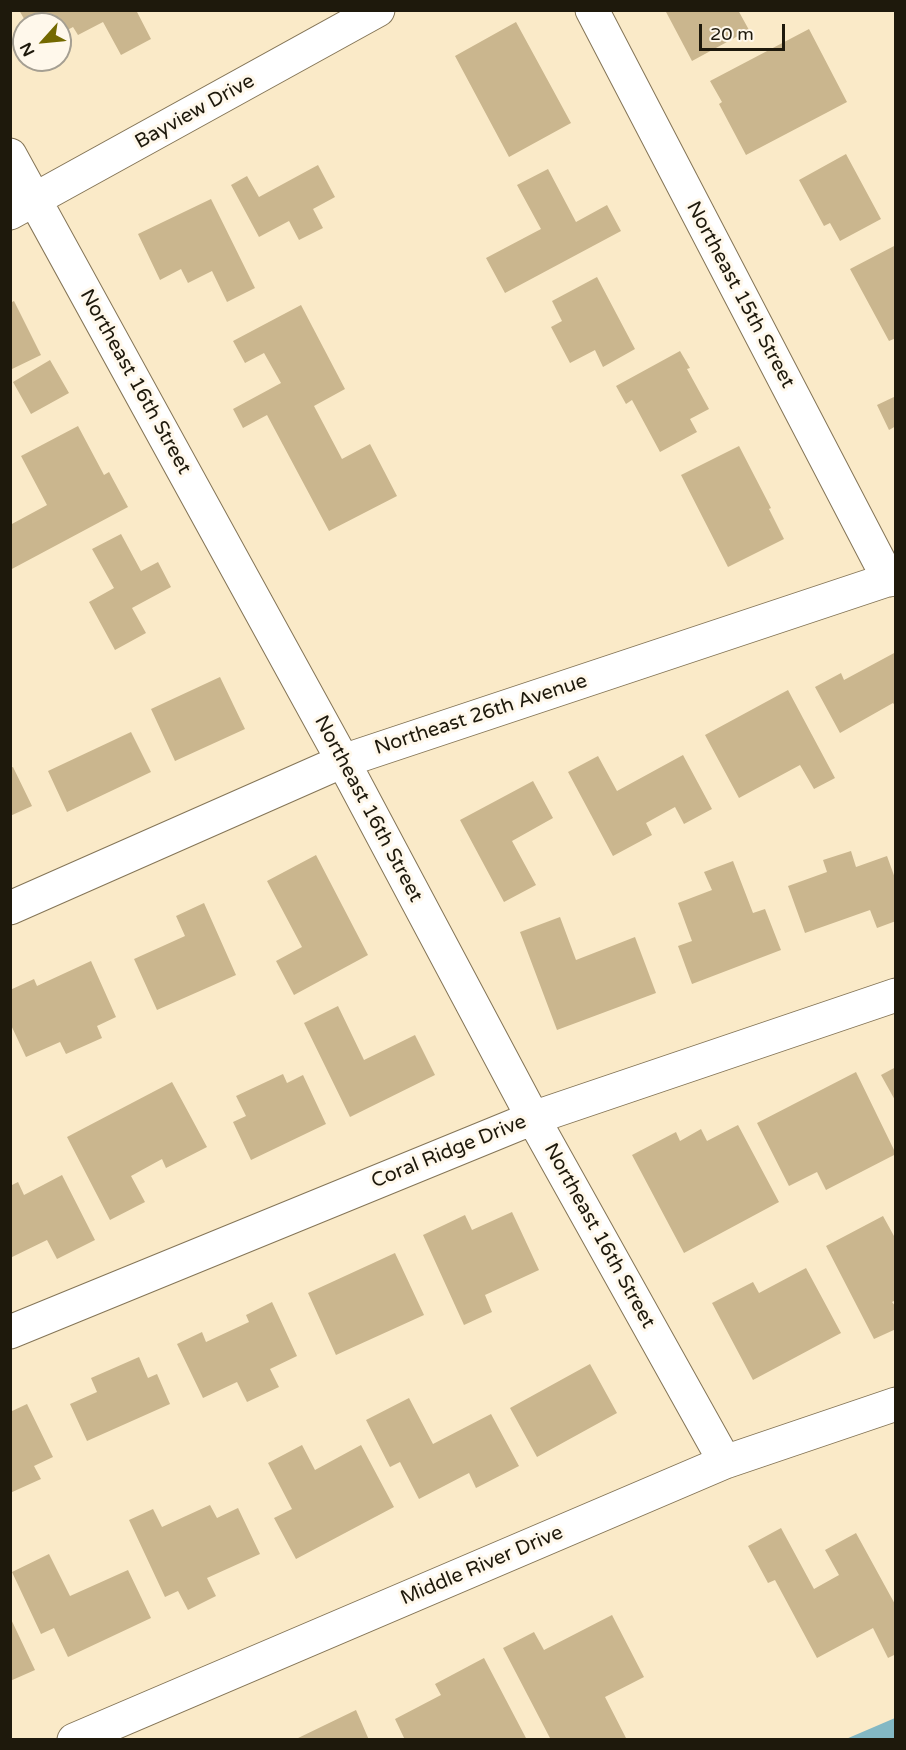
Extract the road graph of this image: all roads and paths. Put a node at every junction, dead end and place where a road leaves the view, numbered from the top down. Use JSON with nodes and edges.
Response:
{"nodes":[{"id":1,"x":378,"y":10,"type":"edge"},
{"id":2,"x":592,"y":10,"type":"edge"},
{"id":3,"x":10,"y":155,"type":"edge"},
{"id":4,"x":23,"y":207,"type":"edge"},
{"id":5,"x":892,"y":579,"type":"edge"},
{"id":6,"x":343,"y":761,"type":"junction"},
{"id":7,"x":10,"y":908,"type":"edge"},
{"id":8,"x":896,"y":995,"type":"edge"},
{"id":9,"x":533,"y":1118,"type":"junction"},
{"id":10,"x":10,"y":1332,"type":"edge"},
{"id":11,"x":896,"y":1404,"type":"edge"},
{"id":12,"x":725,"y":1462,"type":"junction"},
{"id":13,"x":74,"y":1740,"type":"edge"}],
"edges":[{"from":1,"to":4,"type":"street","name":"Bayview Drive"},
{"from":2,"to":5,"type":"street","name":"Northeast 15th Street"},
{"from":3,"to":4,"type":"street","name":"Northeast 16th Street"},
{"from":4,"to":6,"type":"street","name":"Northeast 16th Street"},
{"from":5,"to":6,"type":"street","name":"Northeast 26th Avenue"},
{"from":6,"to":7,"type":"street","name":"Northeast 26th Avenue"},
{"from":6,"to":9,"type":"street","name":"Northeast 16th Street"},
{"from":8,"to":9,"type":"street","name":"Coral Ridge Drive"},
{"from":9,"to":10,"type":"street","name":"Coral Ridge Drive"},
{"from":9,"to":12,"type":"street","name":"Northeast 16th Street"},
{"from":11,"to":12,"type":"street","name":"Middle River Drive"},
{"from":12,"to":13,"type":"street","name":"Middle River Drive"}]}
